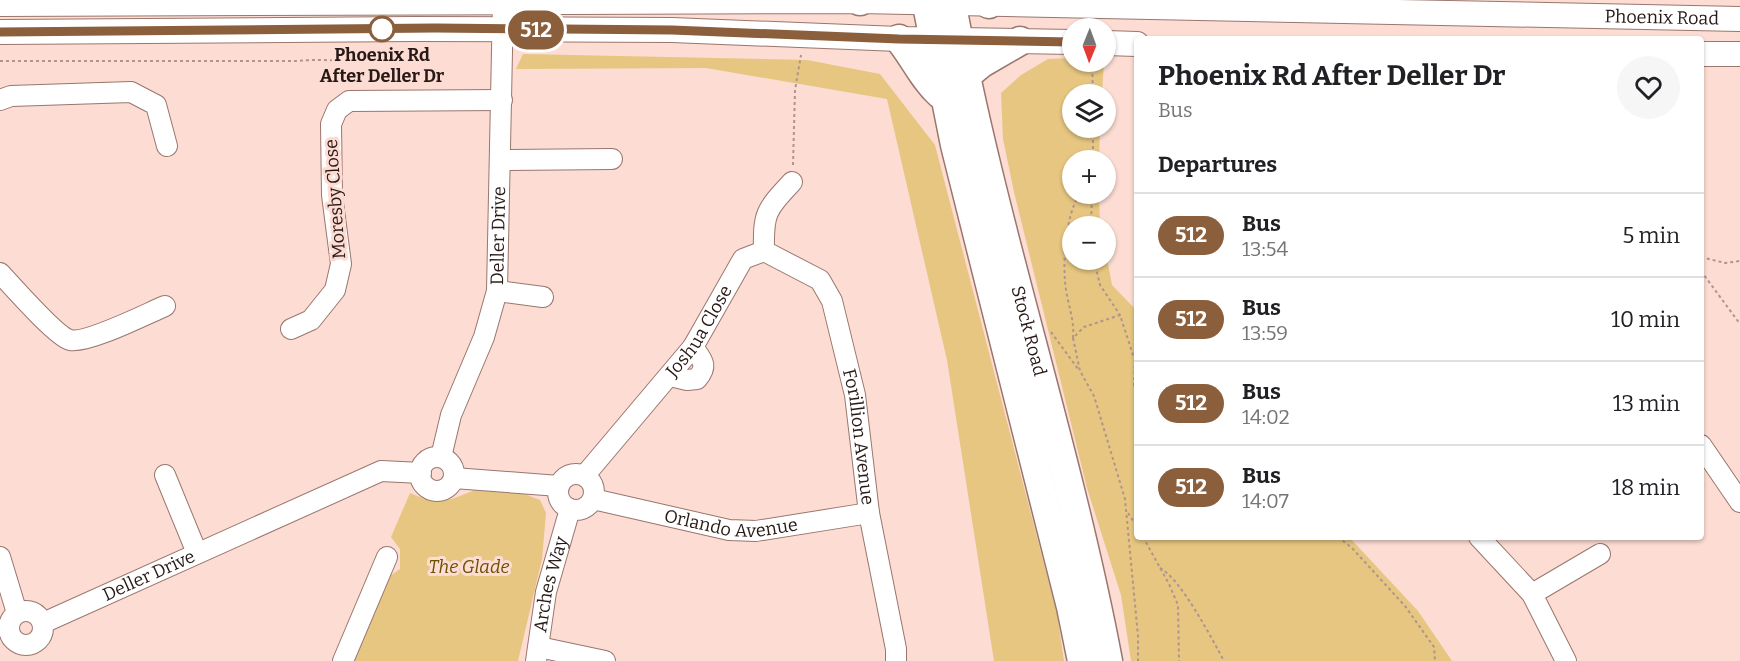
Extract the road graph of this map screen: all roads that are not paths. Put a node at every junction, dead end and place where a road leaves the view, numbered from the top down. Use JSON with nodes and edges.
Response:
{"nodes":[{"id":1,"x":860,"y":0,"type":"edge"},
{"id":2,"x":939,"y":1,"type":"edge"},
{"id":3,"x":423,"y":2,"type":"edge"},
{"id":4,"x":987,"y":2,"type":"edge"},
{"id":5,"x":503,"y":3,"type":"junction"},
{"id":6,"x":0,"y":4,"type":"edge"},
{"id":7,"x":1351,"y":6,"type":"edge"},
{"id":8,"x":1740,"y":19,"type":"edge"},
{"id":9,"x":504,"y":30,"type":"junction"},
{"id":10,"x":0,"y":32,"type":"edge"},
{"id":11,"x":421,"y":35,"type":"junction"},
{"id":12,"x":899,"y":39,"type":"junction"},
{"id":13,"x":945,"y":39,"type":"junction"},
{"id":14,"x":1020,"y":41,"type":"junction"},
{"id":15,"x":1062,"y":42,"type":"edge"},
{"id":16,"x":1116,"y":43,"type":"edge"},
{"id":17,"x":1134,"y":44,"type":"edge"},
{"id":18,"x":1704,"y":54,"type":"edge"},
{"id":19,"x":1740,"y":54,"type":"edge"},
{"id":20,"x":966,"y":76,"type":"junction"},
{"id":21,"x":944,"y":97,"type":"junction"},
{"id":22,"x":0,"y":100,"type":"edge"},
{"id":23,"x":502,"y":100,"type":"junction"},
{"id":24,"x":167,"y":146,"type":"dead end"},
{"id":25,"x":612,"y":159,"type":"dead end"},
{"id":26,"x":500,"y":160,"type":"junction"},
{"id":27,"x":792,"y":182,"type":"road end"},
{"id":28,"x":764,"y":252,"type":"junction"},
{"id":29,"x":0,"y":273,"type":"edge"},
{"id":30,"x":497,"y":291,"type":"junction"},
{"id":31,"x":543,"y":297,"type":"dead end"},
{"id":32,"x":165,"y":306,"type":"dead end"},
{"id":33,"x":291,"y":329,"type":"dead end"},
{"id":34,"x":1704,"y":449,"type":"edge"},
{"id":35,"x":441,"y":457,"type":"junction"},
{"id":36,"x":421,"y":473,"type":"junction"},
{"id":37,"x":165,"y":475,"type":"dead end"},
{"id":38,"x":585,"y":475,"type":"junction"},
{"id":39,"x":454,"y":478,"type":"junction"},
{"id":40,"x":559,"y":486,"type":"junction"},
{"id":41,"x":593,"y":499,"type":"junction"},
{"id":42,"x":1740,"y":502,"type":"edge"},
{"id":43,"x":570,"y":509,"type":"junction"},
{"id":44,"x":870,"y":513,"type":"junction"},
{"id":45,"x":1482,"y":540,"type":"edge"},
{"id":46,"x":196,"y":553,"type":"junction"},
{"id":47,"x":1600,"y":554,"type":"dead end"},
{"id":48,"x":0,"y":557,"type":"edge"},
{"id":49,"x":387,"y":557,"type":"dead end"},
{"id":50,"x":1532,"y":594,"type":"junction"},
{"id":51,"x":17,"y":613,"type":"junction"},
{"id":52,"x":43,"y":623,"type":"junction"},
{"id":53,"x":5,"y":635,"type":"edge"},
{"id":54,"x":33,"y":653,"type":"edge"},
{"id":55,"x":537,"y":654,"type":"edge"},
{"id":56,"x":343,"y":661,"type":"edge"},
{"id":57,"x":605,"y":661,"type":"edge"},
{"id":58,"x":896,"y":661,"type":"edge"},
{"id":59,"x":1082,"y":661,"type":"edge"},
{"id":60,"x":1108,"y":661,"type":"edge"},
{"id":61,"x":1566,"y":661,"type":"edge"}],
"edges":[{"from":1,"to":2,"type":"main road","name":"Phoenix Road"},
{"from":1,"to":5,"type":"main road","name":"Phoenix Road"},
{"from":2,"to":4,"type":"main road","name":"Phoenix Road"},
{"from":2,"to":13,"type":"highway","name":"Stock Road"},
{"from":3,"to":5,"type":"main road","name":"Phoenix Road"},
{"from":3,"to":6,"type":"main road","name":"Phoenix Road"},
{"from":3,"to":11,"type":"street"},
{"from":4,"to":7,"type":"main road","name":"Phoenix Road"},
{"from":5,"to":9,"type":"street","name":"Deller Drive"},
{"from":7,"to":8,"type":"main road","name":"Phoenix Road"},
{"from":9,"to":11,"type":"main road"},
{"from":9,"to":12,"type":"main road"},
{"from":9,"to":23,"type":"street","name":"Deller Drive"},
{"from":10,"to":11,"type":"main road"},
{"from":12,"to":13,"type":"main road"},
{"from":12,"to":21,"type":"highway"},
{"from":13,"to":14,"type":"main road"},
{"from":13,"to":20,"type":"highway","name":"Stock Road"},
{"from":13,"to":21,"type":"highway","name":"Stock Road"},
{"from":14,"to":15,"type":"main road"},
{"from":14,"to":20,"type":"highway"},
{"from":16,"to":17,"type":"main road"},
{"from":18,"to":19,"type":"main road","name":"Phoenix Road"},
{"from":20,"to":60,"type":"highway","name":"Stock Road"},
{"from":21,"to":59,"type":"highway","name":"Stock Road"},
{"from":22,"to":24,"type":"street"},
{"from":23,"to":26,"type":"street","name":"Deller Drive"},
{"from":23,"to":33,"type":"street","name":"Moresby Close"},
{"from":25,"to":26,"type":"street"},
{"from":26,"to":30,"type":"street","name":"Deller Drive"},
{"from":27,"to":28,"type":"street"},
{"from":28,"to":38,"type":"street","name":"Joshua Close"},
{"from":28,"to":44,"type":"street","name":"Forillion Avenue"},
{"from":29,"to":32,"type":"street"},
{"from":30,"to":31,"type":"street"},
{"from":30,"to":35,"type":"street","name":"Deller Drive"},
{"from":34,"to":42,"type":"street"},
{"from":35,"to":36,"type":"street"},
{"from":35,"to":39,"type":"street"},
{"from":36,"to":39,"type":"street"},
{"from":36,"to":46,"type":"street","name":"Deller Drive"},
{"from":37,"to":46,"type":"street"},
{"from":38,"to":40,"type":"street"},
{"from":38,"to":41,"type":"street"},
{"from":39,"to":40,"type":"street"},
{"from":40,"to":43,"type":"street"},
{"from":41,"to":43,"type":"street"},
{"from":41,"to":44,"type":"street","name":"Orlando Avenue"},
{"from":43,"to":55,"type":"street","name":"Arches Way"},
{"from":44,"to":58,"type":"street","name":"Forillion Avenue"},
{"from":45,"to":50,"type":"street"},
{"from":46,"to":52,"type":"street","name":"Deller Drive"},
{"from":47,"to":50,"type":"street"},
{"from":48,"to":51,"type":"street"},
{"from":49,"to":56,"type":"street"},
{"from":50,"to":61,"type":"street"},
{"from":51,"to":52,"type":"street"},
{"from":51,"to":53,"type":"street"},
{"from":52,"to":54,"type":"street"},
{"from":53,"to":54,"type":"street"},
{"from":55,"to":57,"type":"street"}]}
